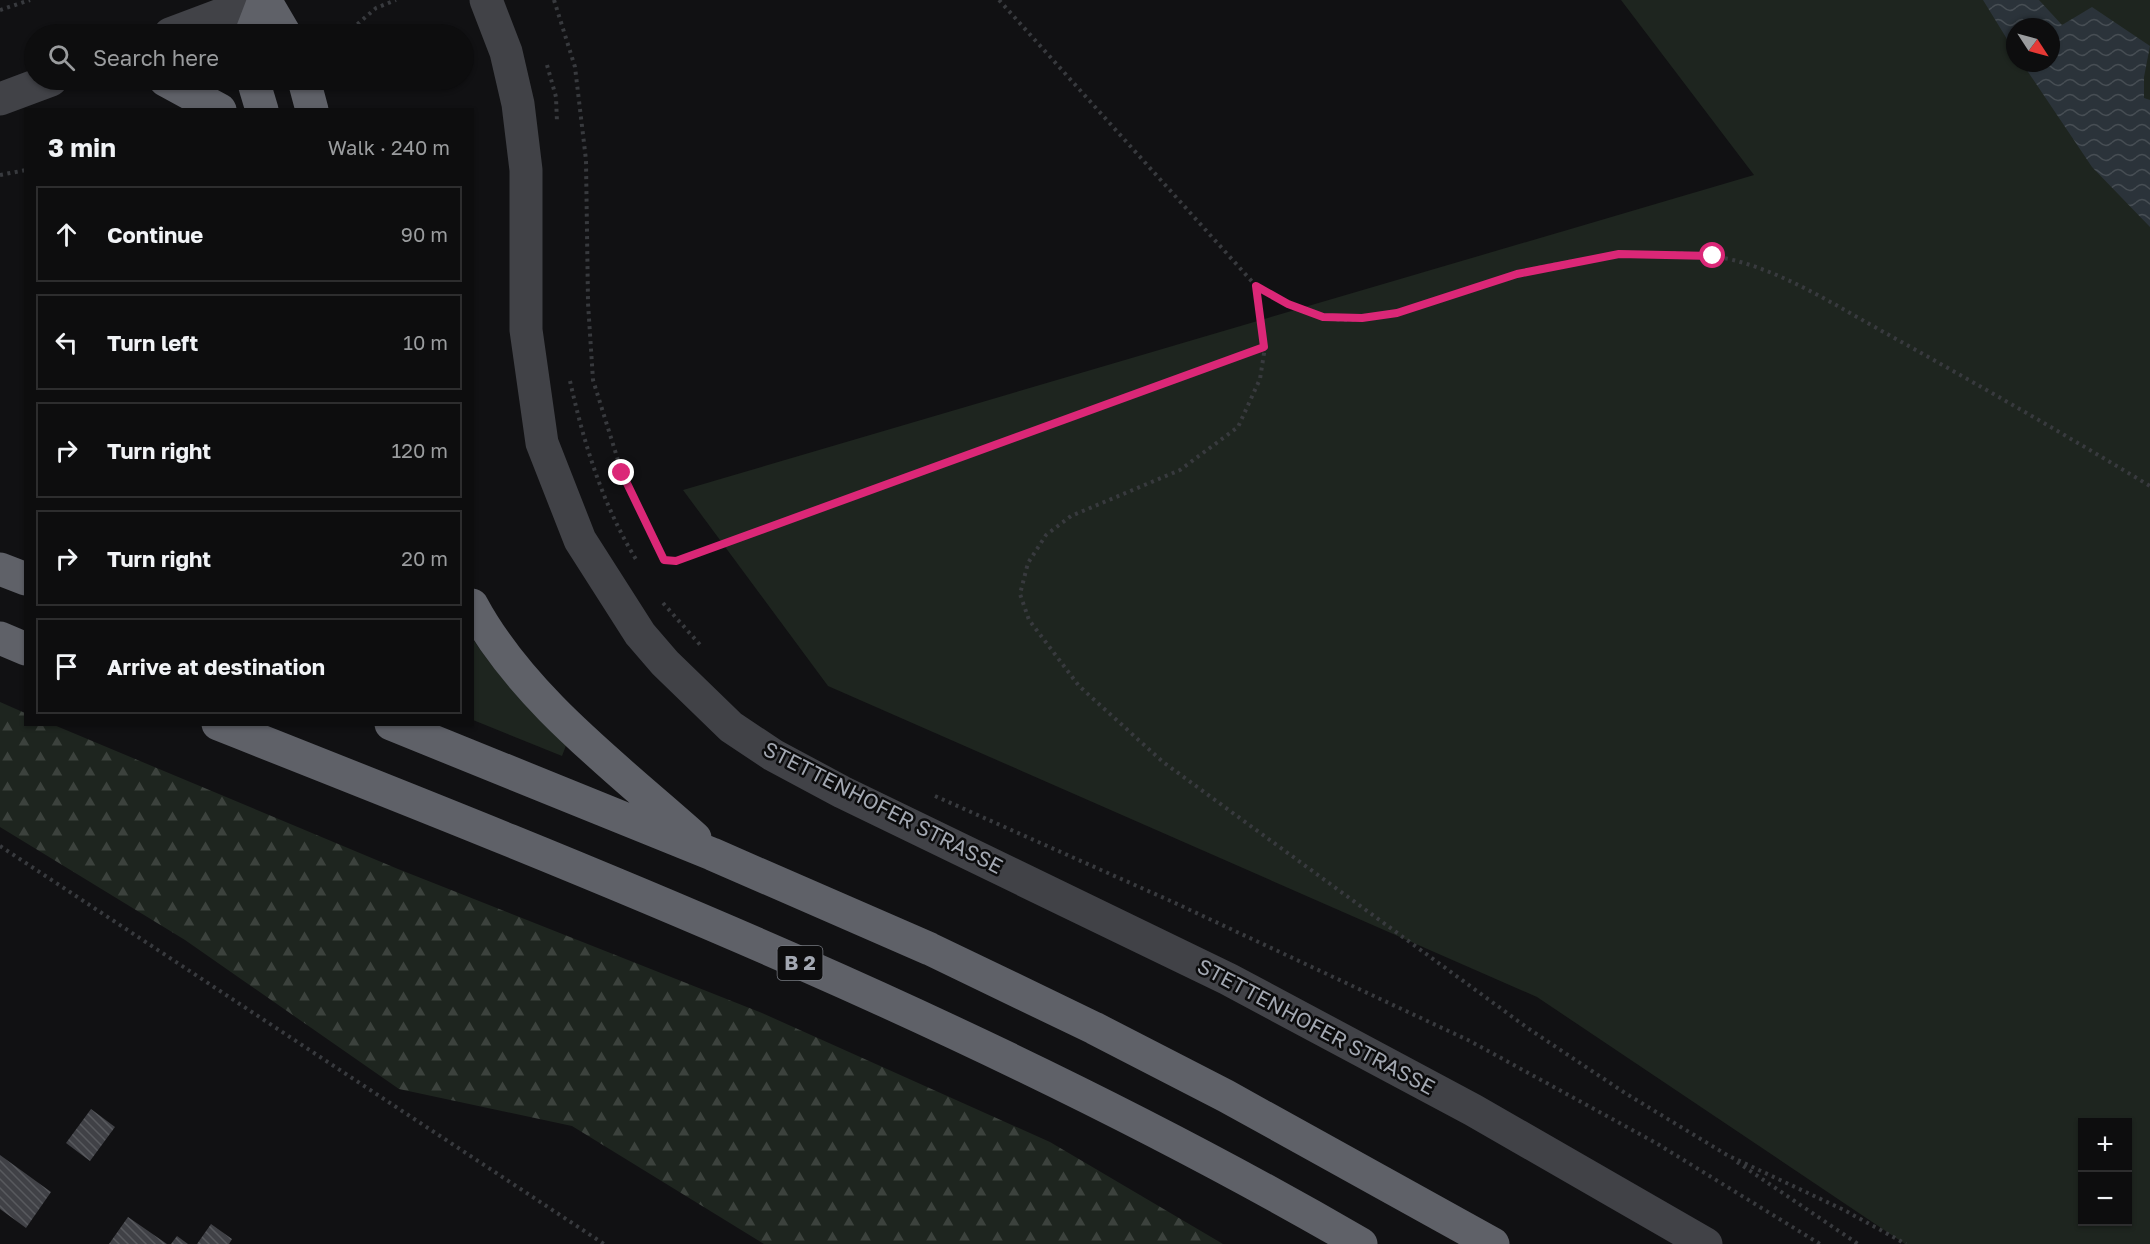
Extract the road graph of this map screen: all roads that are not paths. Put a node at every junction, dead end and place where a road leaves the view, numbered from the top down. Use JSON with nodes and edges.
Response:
{"nodes":[{"id":1,"x":263,"y":0,"type":"edge"},
{"id":2,"x":486,"y":0,"type":"edge"},
{"id":3,"x":197,"y":24,"type":"edge"},
{"id":4,"x":255,"y":24,"type":"edge"},
{"id":5,"x":279,"y":24,"type":"edge"},
{"id":6,"x":24,"y":90,"type":"edge"},
{"id":7,"x":183,"y":90,"type":"edge"},
{"id":8,"x":256,"y":90,"type":"edge"},
{"id":9,"x":307,"y":90,"type":"edge"},
{"id":10,"x":0,"y":99,"type":"edge"},
{"id":11,"x":216,"y":108,"type":"edge"},
{"id":12,"x":261,"y":108,"type":"edge"},
{"id":13,"x":311,"y":108,"type":"edge"},
{"id":14,"x":24,"y":556,"type":"edge"},
{"id":15,"x":0,"y":558,"type":"edge"},
{"id":16,"x":0,"y":569,"type":"edge"},
{"id":17,"x":24,"y":578,"type":"edge"},
{"id":18,"x":474,"y":609,"type":"edge"},
{"id":19,"x":0,"y":638,"type":"edge"},
{"id":20,"x":24,"y":647,"type":"edge"},
{"id":21,"x":223,"y":726,"type":"edge"},
{"id":22,"x":396,"y":726,"type":"edge"},
{"id":23,"x":712,"y":854,"type":"junction"},
{"id":24,"x":1361,"y":1244,"type":"edge"},
{"id":25,"x":1493,"y":1244,"type":"edge"},
{"id":26,"x":1706,"y":1244,"type":"edge"}],
"edges":[{"from":1,"to":3,"type":"street"},
{"from":1,"to":4,"type":"highway"},
{"from":1,"to":5,"type":"highway"},
{"from":2,"to":26,"type":"street","name":"STETTENHOFER STRASSE"},
{"from":6,"to":10,"type":"street"},
{"from":7,"to":11,"type":"highway"},
{"from":8,"to":12,"type":"highway"},
{"from":9,"to":13,"type":"highway"},
{"from":14,"to":15,"type":"highway"},
{"from":16,"to":17,"type":"highway"},
{"from":18,"to":23,"type":"highway"},
{"from":19,"to":20,"type":"highway"},
{"from":21,"to":24,"type":"highway","number":"B 2"},
{"from":22,"to":23,"type":"highway"},
{"from":23,"to":25,"type":"highway"}]}
